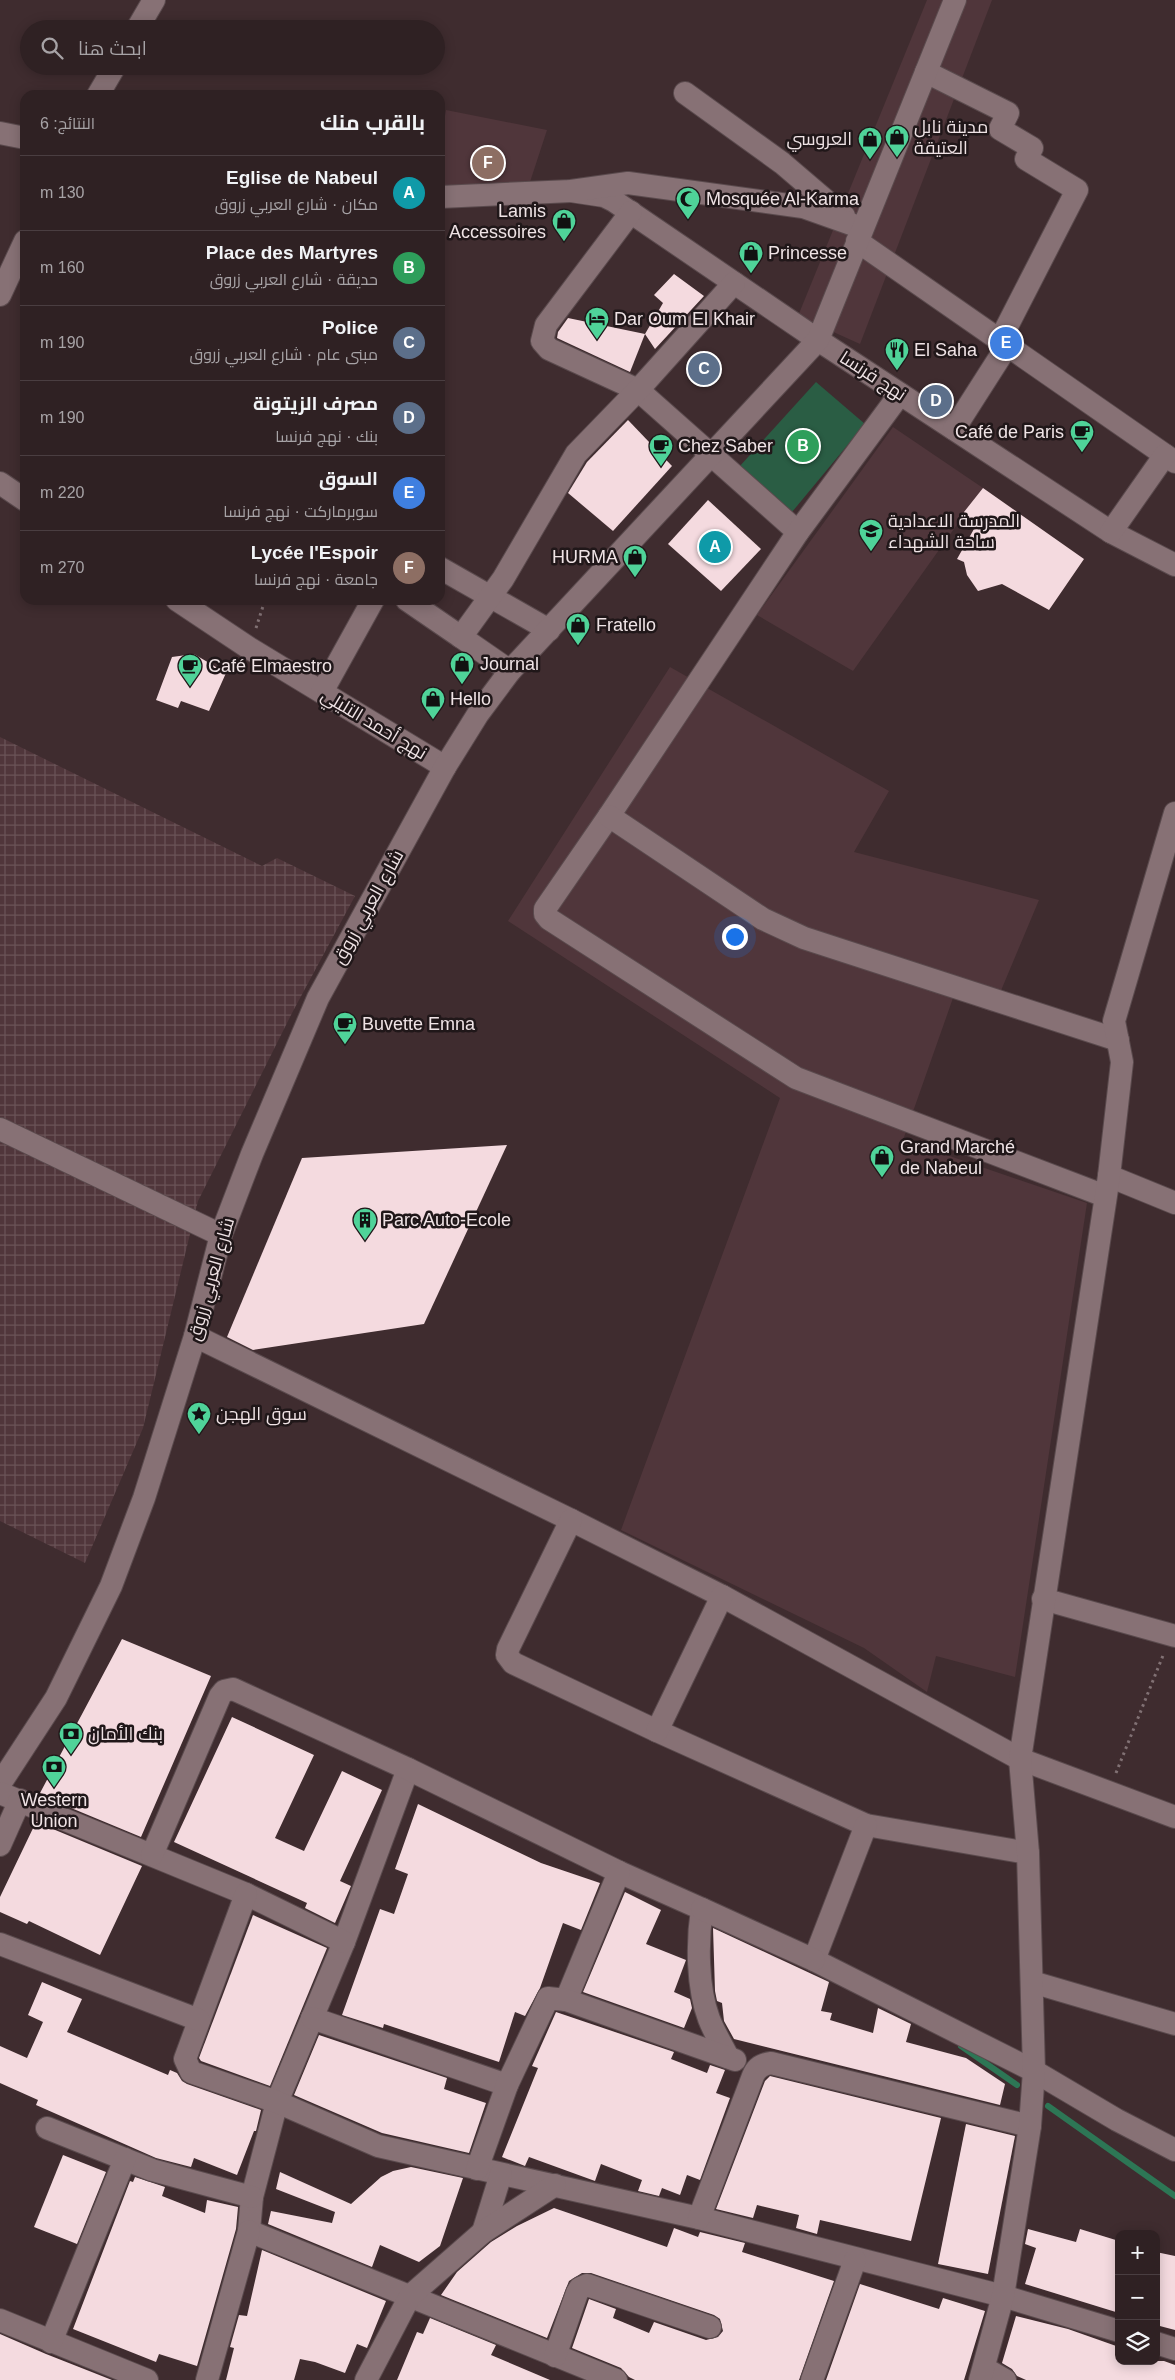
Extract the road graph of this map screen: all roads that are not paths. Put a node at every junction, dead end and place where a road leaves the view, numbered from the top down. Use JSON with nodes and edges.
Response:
{"nodes":[{"id":1,"x":154,"y":0,"type":"edge"},
{"id":2,"x":955,"y":0,"type":"edge"},
{"id":3,"x":142,"y":20,"type":"edge"},
{"id":4,"x":926,"y":72,"type":"junction"},
{"id":5,"x":110,"y":75,"type":"edge"},
{"id":6,"x":101,"y":90,"type":"edge"},
{"id":7,"x":685,"y":93,"type":"dead end"},
{"id":8,"x":0,"y":133,"type":"edge"},
{"id":9,"x":20,"y":137,"type":"edge"},
{"id":10,"x":571,"y":191,"type":"junction"},
{"id":11,"x":445,"y":197,"type":"edge"},
{"id":12,"x":631,"y":212,"type":"junction"},
{"id":13,"x":858,"y":231,"type":"junction"},
{"id":14,"x":20,"y":247,"type":"edge"},
{"id":15,"x":7,"y":264,"type":"edge"},
{"id":16,"x":734,"y":282,"type":"junction"},
{"id":17,"x":0,"y":295,"type":"edge"},
{"id":18,"x":818,"y":340,"type":"junction"},
{"id":19,"x":1003,"y":343,"type":"junction"},
{"id":20,"x":638,"y":390,"type":"junction"},
{"id":21,"x":900,"y":394,"type":"junction"},
{"id":22,"x":954,"y":429,"type":"junction"},
{"id":23,"x":712,"y":455,"type":"junction"},
{"id":24,"x":1170,"y":458,"type":"edge"},
{"id":25,"x":0,"y":483,"type":"edge"},
{"id":26,"x":20,"y":497,"type":"edge"},
{"id":27,"x":798,"y":532,"type":"junction"},
{"id":28,"x":1111,"y":532,"type":"junction"},
{"id":29,"x":1175,"y":566,"type":"edge"},
{"id":30,"x":445,"y":571,"type":"edge"},
{"id":31,"x":490,"y":597,"type":"junction"},
{"id":32,"x":184,"y":605,"type":"edge"},
{"id":33,"x":370,"y":605,"type":"edge"},
{"id":34,"x":414,"y":605,"type":"edge"},
{"id":35,"x":549,"y":630,"type":"junction"},
{"id":36,"x":461,"y":637,"type":"junction"},
{"id":37,"x":510,"y":671,"type":"junction"},
{"id":38,"x":322,"y":692,"type":"junction"},
{"id":39,"x":445,"y":767,"type":"junction"},
{"id":40,"x":1175,"y":813,"type":"edge"},
{"id":41,"x":609,"y":816,"type":"junction"},
{"id":42,"x":1118,"y":1040,"type":"junction"},
{"id":43,"x":0,"y":1129,"type":"edge"},
{"id":44,"x":1107,"y":1186,"type":"junction"},
{"id":45,"x":1175,"y":1203,"type":"edge"},
{"id":46,"x":221,"y":1236,"type":"junction"},
{"id":47,"x":195,"y":1336,"type":"junction"},
{"id":48,"x":571,"y":1520,"type":"junction"},
{"id":49,"x":722,"y":1596,"type":"junction"},
{"id":50,"x":1043,"y":1599,"type":"junction"},
{"id":51,"x":1174,"y":1632,"type":"edge"},
{"id":52,"x":657,"y":1731,"type":"junction"},
{"id":53,"x":1020,"y":1759,"type":"junction"},
{"id":54,"x":408,"y":1769,"type":"junction"},
{"id":55,"x":0,"y":1784,"type":"edge"},
{"id":56,"x":10,"y":1797,"type":"edge"},
{"id":57,"x":1175,"y":1817,"type":"edge"},
{"id":58,"x":866,"y":1824,"type":"junction"},
{"id":59,"x":0,"y":1845,"type":"edge"},
{"id":60,"x":1028,"y":1853,"type":"junction"},
{"id":61,"x":152,"y":1855,"type":"junction"},
{"id":62,"x":619,"y":1872,"type":"junction"},
{"id":63,"x":246,"y":1894,"type":"junction"},
{"id":64,"x":702,"y":1909,"type":"junction"},
{"id":65,"x":344,"y":1942,"type":"junction"},
{"id":66,"x":0,"y":1944,"type":"edge"},
{"id":67,"x":814,"y":1960,"type":"junction"},
{"id":68,"x":1032,"y":1982,"type":"junction"},
{"id":69,"x":566,"y":2000,"type":"junction"},
{"id":70,"x":312,"y":2018,"type":"junction"},
{"id":71,"x":199,"y":2020,"type":"junction"},
{"id":72,"x":1175,"y":2024,"type":"edge"},
{"id":73,"x":728,"y":2057,"type":"junction"},
{"id":74,"x":757,"y":2070,"type":"junction"},
{"id":75,"x":1034,"y":2071,"type":"junction"},
{"id":76,"x":507,"y":2085,"type":"junction"},
{"id":77,"x":277,"y":2102,"type":"junction"},
{"id":78,"x":1030,"y":2126,"type":"junction"},
{"id":79,"x":47,"y":2128,"type":"dead end"},
{"id":80,"x":1175,"y":2150,"type":"edge"},
{"id":81,"x":125,"y":2159,"type":"junction"},
{"id":82,"x":477,"y":2169,"type":"junction"},
{"id":83,"x":501,"y":2174,"type":"junction"},
{"id":84,"x":555,"y":2185,"type":"junction"},
{"id":85,"x":252,"y":2197,"type":"junction"},
{"id":86,"x":699,"y":2218,"type":"junction"},
{"id":87,"x":249,"y":2231,"type":"junction"},
{"id":88,"x":483,"y":2232,"type":"junction"},
{"id":89,"x":855,"y":2260,"type":"junction"},
{"id":90,"x":410,"y":2296,"type":"junction"},
{"id":91,"x":1002,"y":2296,"type":"junction"},
{"id":92,"x":0,"y":2320,"type":"edge"},
{"id":93,"x":710,"y":2327,"type":"dead end"},
{"id":94,"x":1115,"y":2330,"type":"edge"},
{"id":95,"x":51,"y":2342,"type":"junction"},
{"id":96,"x":1160,"y":2344,"type":"edge"},
{"id":97,"x":1175,"y":2349,"type":"edge"},
{"id":98,"x":555,"y":2356,"type":"junction"},
{"id":99,"x":118,"y":2374,"type":"edge"},
{"id":100,"x":982,"y":2374,"type":"edge"},
{"id":101,"x":147,"y":2380,"type":"edge"},
{"id":102,"x":207,"y":2380,"type":"edge"},
{"id":103,"x":366,"y":2380,"type":"edge"},
{"id":104,"x":616,"y":2380,"type":"edge"},
{"id":105,"x":812,"y":2380,"type":"edge"},
{"id":106,"x":1005,"y":2380,"type":"edge"}],
"edges":[{"from":1,"to":3,"type":"street"},
{"from":2,"to":4,"type":"street"},
{"from":4,"to":13,"type":"street"},
{"from":4,"to":19,"type":"street"},
{"from":5,"to":6,"type":"street"},
{"from":7,"to":13,"type":"street"},
{"from":8,"to":9,"type":"street"},
{"from":10,"to":11,"type":"street"},
{"from":10,"to":12,"type":"street","name":"نهج فرنسا"},
{"from":10,"to":13,"type":"street"},
{"from":12,"to":16,"type":"street","name":"نهج فرنسا"},
{"from":12,"to":20,"type":"street"},
{"from":13,"to":18,"type":"street"},
{"from":13,"to":19,"type":"street"},
{"from":14,"to":15,"type":"street"},
{"from":15,"to":17,"type":"street"},
{"from":16,"to":18,"type":"street","name":"نهج فرنسا"},
{"from":16,"to":20,"type":"street"},
{"from":18,"to":21,"type":"street","name":"نهج فرنسا"},
{"from":18,"to":23,"type":"street","name":"شارع العربي زروق"},
{"from":19,"to":22,"type":"street"},
{"from":19,"to":24,"type":"street"},
{"from":20,"to":23,"type":"street"},
{"from":20,"to":31,"type":"street"},
{"from":21,"to":22,"type":"street","name":"نهج فرنسا"},
{"from":21,"to":27,"type":"street"},
{"from":22,"to":28,"type":"street","name":"نهج فرنسا"},
{"from":23,"to":27,"type":"street"},
{"from":23,"to":35,"type":"street","name":"شارع العربي زروق"},
{"from":24,"to":28,"type":"street"},
{"from":25,"to":26,"type":"street"},
{"from":27,"to":41,"type":"street"},
{"from":28,"to":29,"type":"street","name":"نهج فرنسا"},
{"from":30,"to":31,"type":"street"},
{"from":31,"to":35,"type":"street"},
{"from":31,"to":36,"type":"street"},
{"from":32,"to":38,"type":"street","name":"نهج أحمد التليلي"},
{"from":33,"to":38,"type":"street"},
{"from":34,"to":36,"type":"street"},
{"from":35,"to":37,"type":"street","name":"شارع العربي زروق"},
{"from":36,"to":37,"type":"street"},
{"from":37,"to":39,"type":"street","name":"شارع العربي زروق"},
{"from":38,"to":39,"type":"street","name":"نهج أحمد التليلي"},
{"from":39,"to":46,"type":"street","name":"شارع العربي زروق"},
{"from":40,"to":42,"type":"street"},
{"from":41,"to":42,"type":"street"},
{"from":41,"to":44,"type":"street"},
{"from":42,"to":44,"type":"street"},
{"from":43,"to":46,"type":"street"},
{"from":44,"to":45,"type":"street"},
{"from":44,"to":50,"type":"street"},
{"from":46,"to":47,"type":"street","name":"شارع العربي زروق"},
{"from":47,"to":48,"type":"street"},
{"from":47,"to":55,"type":"street","name":"شارع العربي زروق"},
{"from":48,"to":49,"type":"street"},
{"from":48,"to":52,"type":"street"},
{"from":49,"to":52,"type":"street"},
{"from":49,"to":53,"type":"street"},
{"from":50,"to":51,"type":"street"},
{"from":50,"to":53,"type":"street"},
{"from":52,"to":58,"type":"street"},
{"from":53,"to":57,"type":"street"},
{"from":53,"to":60,"type":"street"},
{"from":54,"to":61,"type":"street"},
{"from":54,"to":62,"type":"street"},
{"from":54,"to":65,"type":"street"},
{"from":56,"to":59,"type":"street"},
{"from":56,"to":61,"type":"street"},
{"from":58,"to":60,"type":"street"},
{"from":58,"to":67,"type":"street"},
{"from":60,"to":68,"type":"street"},
{"from":61,"to":63,"type":"street"},
{"from":62,"to":64,"type":"street"},
{"from":62,"to":69,"type":"street"},
{"from":63,"to":65,"type":"street"},
{"from":63,"to":71,"type":"street"},
{"from":64,"to":67,"type":"street"},
{"from":64,"to":73,"type":"street"},
{"from":65,"to":70,"type":"street"},
{"from":66,"to":71,"type":"street"},
{"from":67,"to":75,"type":"street"},
{"from":68,"to":72,"type":"street"},
{"from":68,"to":75,"type":"street"},
{"from":69,"to":73,"type":"street"},
{"from":69,"to":76,"type":"street"},
{"from":70,"to":76,"type":"street"},
{"from":70,"to":77,"type":"street"},
{"from":71,"to":77,"type":"street"},
{"from":73,"to":74,"type":"street"},
{"from":74,"to":78,"type":"street"},
{"from":74,"to":86,"type":"street"},
{"from":75,"to":78,"type":"street"},
{"from":75,"to":80,"type":"street"},
{"from":76,"to":82,"type":"street"},
{"from":77,"to":82,"type":"street"},
{"from":77,"to":85,"type":"street"},
{"from":78,"to":91,"type":"street"},
{"from":79,"to":81,"type":"street"},
{"from":81,"to":85,"type":"street"},
{"from":81,"to":95,"type":"street"},
{"from":82,"to":83,"type":"street"},
{"from":83,"to":84,"type":"street"},
{"from":83,"to":88,"type":"street"},
{"from":84,"to":86,"type":"street"},
{"from":84,"to":88,"type":"street"},
{"from":85,"to":87,"type":"street"},
{"from":86,"to":89,"type":"street"},
{"from":87,"to":90,"type":"street"},
{"from":87,"to":102,"type":"street"},
{"from":88,"to":90,"type":"street"},
{"from":89,"to":91,"type":"street"},
{"from":89,"to":105,"type":"street"},
{"from":90,"to":98,"type":"street"},
{"from":90,"to":103,"type":"street"},
{"from":91,"to":94,"type":"street"},
{"from":91,"to":100,"type":"street"},
{"from":92,"to":95,"type":"street"},
{"from":93,"to":98,"type":"street"},
{"from":95,"to":99,"type":"street"},
{"from":96,"to":97,"type":"street"},
{"from":98,"to":104,"type":"street"},
{"from":99,"to":101,"type":"street"},
{"from":100,"to":106,"type":"street"}]}
